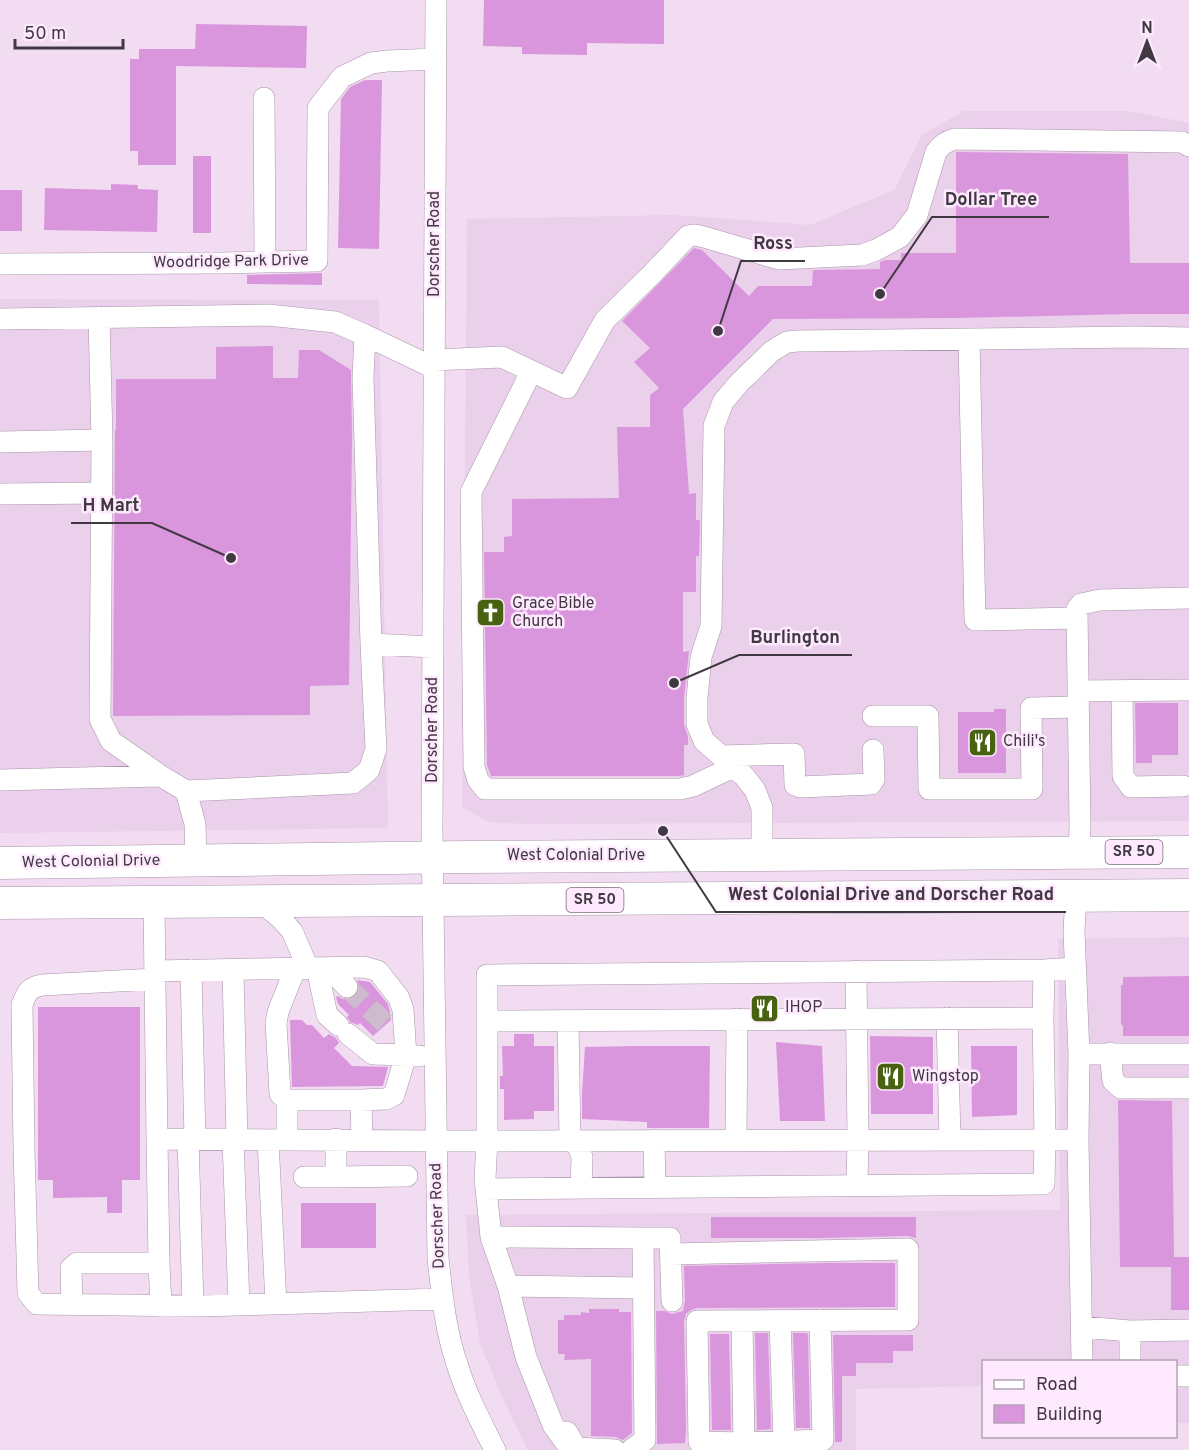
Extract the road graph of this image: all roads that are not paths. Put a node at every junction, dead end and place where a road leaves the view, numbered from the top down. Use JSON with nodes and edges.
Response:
{"nodes":[{"id":1,"x":436,"y":0,"type":"edge"},
{"id":2,"x":436,"y":59,"type":"junction"},
{"id":3,"x":264,"y":98,"type":"dead end"},
{"id":4,"x":1189,"y":146,"type":"edge"},
{"id":5,"x":265,"y":261,"type":"junction"},
{"id":6,"x":0,"y":264,"type":"edge"},
{"id":7,"x":99,"y":317,"type":"junction"},
{"id":8,"x":0,"y":319,"type":"edge"},
{"id":9,"x":365,"y":335,"type":"junction"},
{"id":10,"x":1189,"y":338,"type":"edge"},
{"id":11,"x":969,"y":339,"type":"junction"},
{"id":12,"x":435,"y":364,"type":"junction"},
{"id":13,"x":531,"y":372,"type":"junction"},
{"id":14,"x":102,"y":440,"type":"junction"},
{"id":15,"x":0,"y":442,"type":"edge"},
{"id":16,"x":101,"y":493,"type":"junction"},
{"id":17,"x":0,"y":494,"type":"edge"},
{"id":18,"x":1189,"y":598,"type":"edge"},
{"id":19,"x":1077,"y":618,"type":"junction"},
{"id":20,"x":370,"y":644,"type":"junction"},
{"id":21,"x":433,"y":647,"type":"junction"},
{"id":22,"x":1189,"y":690,"type":"edge"},
{"id":23,"x":1122,"y":691,"type":"junction"},
{"id":24,"x":1078,"y":699,"type":"junction"},
{"id":25,"x":873,"y":716,"type":"dead end"},
{"id":26,"x":873,"y":750,"type":"dead end"},
{"id":27,"x":727,"y":762,"type":"junction"},
{"id":28,"x":161,"y":776,"type":"junction"},
{"id":29,"x":0,"y":780,"type":"edge"},
{"id":30,"x":1183,"y":786,"type":"dead end"},
{"id":31,"x":186,"y":791,"type":"junction"},
{"id":32,"x":1189,"y":852,"type":"edge"},
{"id":33,"x":1078,"y":853,"type":"junction"},
{"id":34,"x":762,"y":855,"type":"junction"},
{"id":35,"x":433,"y":858,"type":"junction"},
{"id":36,"x":196,"y":861,"type":"junction"},
{"id":37,"x":0,"y":863,"type":"edge"},
{"id":38,"x":1189,"y":895,"type":"edge"},
{"id":39,"x":1076,"y":896,"type":"junction"},
{"id":40,"x":433,"y":901,"type":"junction"},
{"id":41,"x":261,"y":902,"type":"junction"},
{"id":42,"x":0,"y":903,"type":"edge"},
{"id":43,"x":154,"y":903,"type":"junction"},
{"id":44,"x":312,"y":968,"type":"junction"},
{"id":45,"x":1075,"y":968,"type":"junction"},
{"id":46,"x":191,"y":970,"type":"junction"},
{"id":47,"x":233,"y":970,"type":"junction"},
{"id":48,"x":1044,"y":970,"type":"junction"},
{"id":49,"x":856,"y":971,"type":"junction"},
{"id":50,"x":155,"y":975,"type":"junction"},
{"id":51,"x":347,"y":987,"type":"tunnel mouth"},
{"id":52,"x":947,"y":1018,"type":"junction"},
{"id":53,"x":1043,"y":1018,"type":"junction"},
{"id":54,"x":737,"y":1019,"type":"junction"},
{"id":55,"x":857,"y":1019,"type":"junction"},
{"id":56,"x":487,"y":1021,"type":"junction"},
{"id":57,"x":568,"y":1021,"type":"junction"},
{"id":58,"x":386,"y":1024,"type":"tunnel mouth"},
{"id":59,"x":405,"y":1047,"type":"junction"},
{"id":60,"x":1110,"y":1053,"type":"junction"},
{"id":61,"x":1079,"y":1054,"type":"junction"},
{"id":62,"x":1189,"y":1054,"type":"edge"},
{"id":63,"x":435,"y":1057,"type":"junction"},
{"id":64,"x":1189,"y":1088,"type":"edge"},
{"id":65,"x":287,"y":1100,"type":"junction"},
{"id":66,"x":361,"y":1100,"type":"junction"},
{"id":67,"x":157,"y":1139,"type":"junction"},
{"id":68,"x":950,"y":1139,"type":"junction"},
{"id":69,"x":1045,"y":1139,"type":"junction"},
{"id":70,"x":192,"y":1140,"type":"junction"},
{"id":71,"x":235,"y":1140,"type":"junction"},
{"id":72,"x":278,"y":1140,"type":"junction"},
{"id":73,"x":336,"y":1140,"type":"junction"},
{"id":74,"x":362,"y":1140,"type":"junction"},
{"id":75,"x":487,"y":1140,"type":"junction"},
{"id":76,"x":570,"y":1140,"type":"junction"},
{"id":77,"x":654,"y":1140,"type":"junction"},
{"id":78,"x":736,"y":1140,"type":"junction"},
{"id":79,"x":858,"y":1140,"type":"junction"},
{"id":80,"x":1078,"y":1140,"type":"junction"},
{"id":81,"x":436,"y":1141,"type":"junction"},
{"id":82,"x":407,"y":1176,"type":"dead end"},
{"id":83,"x":304,"y":1177,"type":"dead end"},
{"id":84,"x":336,"y":1177,"type":"junction"},
{"id":85,"x":857,"y":1185,"type":"junction"},
{"id":86,"x":655,"y":1187,"type":"junction"},
{"id":87,"x":581,"y":1188,"type":"junction"},
{"id":88,"x":486,"y":1189,"type":"junction"},
{"id":89,"x":491,"y":1238,"type":"junction"},
{"id":90,"x":643,"y":1238,"type":"junction"},
{"id":91,"x":671,"y":1254,"type":"junction"},
{"id":92,"x":159,"y":1263,"type":"junction"},
{"id":93,"x":642,"y":1288,"type":"junction"},
{"id":94,"x":510,"y":1295,"type":"junction"},
{"id":95,"x":442,"y":1299,"type":"junction"},
{"id":96,"x":672,"y":1301,"type":"dead end"},
{"id":97,"x":276,"y":1304,"type":"junction"},
{"id":98,"x":72,"y":1305,"type":"junction"},
{"id":99,"x":239,"y":1305,"type":"junction"},
{"id":100,"x":161,"y":1306,"type":"junction"},
{"id":101,"x":193,"y":1306,"type":"junction"},
{"id":102,"x":820,"y":1320,"type":"junction"},
{"id":103,"x":742,"y":1321,"type":"junction"},
{"id":104,"x":780,"y":1321,"type":"junction"},
{"id":105,"x":1082,"y":1327,"type":"junction"},
{"id":106,"x":1189,"y":1330,"type":"edge"},
{"id":107,"x":1130,"y":1331,"type":"junction"},
{"id":108,"x":1082,"y":1360,"type":"edge"},
{"id":109,"x":1130,"y":1360,"type":"edge"},
{"id":110,"x":784,"y":1441,"type":"junction"},
{"id":111,"x":744,"y":1443,"type":"junction"},
{"id":112,"x":495,"y":1450,"type":"edge"},
{"id":113,"x":571,"y":1450,"type":"edge"},
{"id":114,"x":615,"y":1450,"type":"edge"},
{"id":115,"x":631,"y":1450,"type":"edge"}],
"edges":[{"from":1,"to":2,"type":"street","name":"Dorscher Road"},
{"from":2,"to":5,"type":"street","name":"Woodridge Park Drive"},
{"from":2,"to":12,"type":"street","name":"Dorscher Road"},
{"from":3,"to":5,"type":"street"},
{"from":4,"to":13,"type":"street"},
{"from":5,"to":6,"type":"street","name":"Woodridge Park Drive"},
{"from":7,"to":8,"type":"street"},
{"from":7,"to":9,"type":"street"},
{"from":7,"to":14,"type":"street"},
{"from":9,"to":12,"type":"street"},
{"from":9,"to":20,"type":"street"},
{"from":10,"to":11,"type":"street"},
{"from":11,"to":19,"type":"street"},
{"from":11,"to":27,"type":"street"},
{"from":12,"to":13,"type":"street"},
{"from":12,"to":21,"type":"street","name":"Dorscher Road"},
{"from":13,"to":27,"type":"street"},
{"from":14,"to":15,"type":"street"},
{"from":14,"to":16,"type":"street"},
{"from":16,"to":17,"type":"street"},
{"from":16,"to":28,"type":"street"},
{"from":18,"to":19,"type":"street"},
{"from":19,"to":24,"type":"street"},
{"from":20,"to":21,"type":"street"},
{"from":20,"to":31,"type":"street"},
{"from":21,"to":35,"type":"street","name":"Dorscher Road"},
{"from":22,"to":23,"type":"street"},
{"from":23,"to":24,"type":"street"},
{"from":23,"to":30,"type":"street"},
{"from":24,"to":25,"type":"street"},
{"from":24,"to":33,"type":"street"},
{"from":26,"to":27,"type":"street"},
{"from":27,"to":34,"type":"street"},
{"from":28,"to":29,"type":"street"},
{"from":28,"to":31,"type":"street"},
{"from":31,"to":36,"type":"street"},
{"from":32,"to":33,"type":"highway","name":"West Colonial Drive","number":"SR 50"},
{"from":33,"to":34,"type":"highway","name":"West Colonial Drive","number":"SR 50"},
{"from":33,"to":39,"type":"highway"},
{"from":34,"to":35,"type":"highway","name":"West Colonial Drive","number":"SR 50"},
{"from":35,"to":36,"type":"highway","name":"West Colonial Drive","number":"SR 50"},
{"from":35,"to":40,"type":"street","name":"Dorscher Road"},
{"from":36,"to":37,"type":"highway","name":"West Colonial Drive","number":"SR 50"},
{"from":38,"to":39,"type":"highway","number":"SR 50"},
{"from":39,"to":40,"type":"highway","number":"SR 50"},
{"from":39,"to":45,"type":"street"},
{"from":40,"to":41,"type":"highway","number":"SR 50"},
{"from":40,"to":63,"type":"street","name":"Dorscher Road"},
{"from":41,"to":43,"type":"highway","number":"SR 50"},
{"from":41,"to":44,"type":"street"},
{"from":42,"to":43,"type":"highway","number":"SR 50"},
{"from":43,"to":50,"type":"street"},
{"from":44,"to":47,"type":"street"},
{"from":44,"to":51,"type":"street"},
{"from":44,"to":59,"type":"street"},
{"from":44,"to":59,"type":"street"},
{"from":44,"to":65,"type":"street"},
{"from":45,"to":48,"type":"street"},
{"from":45,"to":61,"type":"street"},
{"from":46,"to":47,"type":"street"},
{"from":46,"to":50,"type":"street"},
{"from":46,"to":70,"type":"street"},
{"from":47,"to":71,"type":"street"},
{"from":48,"to":49,"type":"street"},
{"from":48,"to":53,"type":"street"},
{"from":49,"to":55,"type":"street"},
{"from":49,"to":56,"type":"street"},
{"from":50,"to":67,"type":"street"},
{"from":50,"to":98,"type":"street"},
{"from":52,"to":53,"type":"street"},
{"from":52,"to":55,"type":"street"},
{"from":52,"to":68,"type":"street"},
{"from":53,"to":69,"type":"street"},
{"from":54,"to":55,"type":"street"},
{"from":54,"to":57,"type":"street"},
{"from":54,"to":78,"type":"street"},
{"from":55,"to":79,"type":"street"},
{"from":56,"to":57,"type":"street"},
{"from":56,"to":75,"type":"street"},
{"from":57,"to":76,"type":"street"},
{"from":58,"to":59,"type":"street"},
{"from":59,"to":63,"type":"street"},
{"from":59,"to":66,"type":"street"},
{"from":60,"to":61,"type":"street"},
{"from":60,"to":62,"type":"street"},
{"from":60,"to":64,"type":"street"},
{"from":61,"to":80,"type":"street"},
{"from":63,"to":81,"type":"street","name":"Dorscher Road"},
{"from":65,"to":66,"type":"street"},
{"from":65,"to":72,"type":"street"},
{"from":66,"to":74,"type":"street"},
{"from":67,"to":70,"type":"street"},
{"from":67,"to":92,"type":"street"},
{"from":68,"to":69,"type":"street"},
{"from":68,"to":79,"type":"street"},
{"from":69,"to":80,"type":"street"},
{"from":69,"to":85,"type":"street"},
{"from":70,"to":71,"type":"street"},
{"from":70,"to":101,"type":"street"},
{"from":71,"to":72,"type":"street"},
{"from":71,"to":99,"type":"street"},
{"from":72,"to":73,"type":"street"},
{"from":72,"to":97,"type":"street"},
{"from":73,"to":74,"type":"street"},
{"from":73,"to":84,"type":"street"},
{"from":74,"to":81,"type":"street"},
{"from":75,"to":76,"type":"street"},
{"from":75,"to":81,"type":"street"},
{"from":75,"to":88,"type":"street"},
{"from":76,"to":77,"type":"street"},
{"from":76,"to":87,"type":"street"},
{"from":77,"to":78,"type":"street"},
{"from":77,"to":86,"type":"street"},
{"from":78,"to":79,"type":"street"},
{"from":79,"to":85,"type":"street"},
{"from":80,"to":105,"type":"street"},
{"from":81,"to":95,"type":"street","name":"Dorscher Road"},
{"from":82,"to":84,"type":"street"},
{"from":83,"to":84,"type":"street"},
{"from":85,"to":86,"type":"street"},
{"from":86,"to":87,"type":"street"},
{"from":87,"to":88,"type":"street"},
{"from":88,"to":89,"type":"street"},
{"from":89,"to":90,"type":"street"},
{"from":89,"to":94,"type":"street"},
{"from":90,"to":91,"type":"street"},
{"from":90,"to":93,"type":"street"},
{"from":91,"to":96,"type":"street"},
{"from":91,"to":102,"type":"street"},
{"from":92,"to":98,"type":"street"},
{"from":92,"to":100,"type":"street"},
{"from":93,"to":94,"type":"street"},
{"from":93,"to":115,"type":"street"},
{"from":94,"to":113,"type":"street"},
{"from":94,"to":114,"type":"street"},
{"from":95,"to":97,"type":"street"},
{"from":95,"to":112,"type":"street","name":"Dorscher Road"},
{"from":97,"to":99,"type":"street"},
{"from":98,"to":100,"type":"street"},
{"from":99,"to":101,"type":"street"},
{"from":100,"to":101,"type":"street"},
{"from":102,"to":104,"type":"street"},
{"from":102,"to":110,"type":"street"},
{"from":103,"to":104,"type":"street"},
{"from":103,"to":111,"type":"street"},
{"from":103,"to":111,"type":"street"},
{"from":104,"to":110,"type":"street"},
{"from":105,"to":107,"type":"street"},
{"from":105,"to":108,"type":"street"},
{"from":106,"to":107,"type":"street"},
{"from":107,"to":109,"type":"street"},
{"from":110,"to":111,"type":"street"}]}
